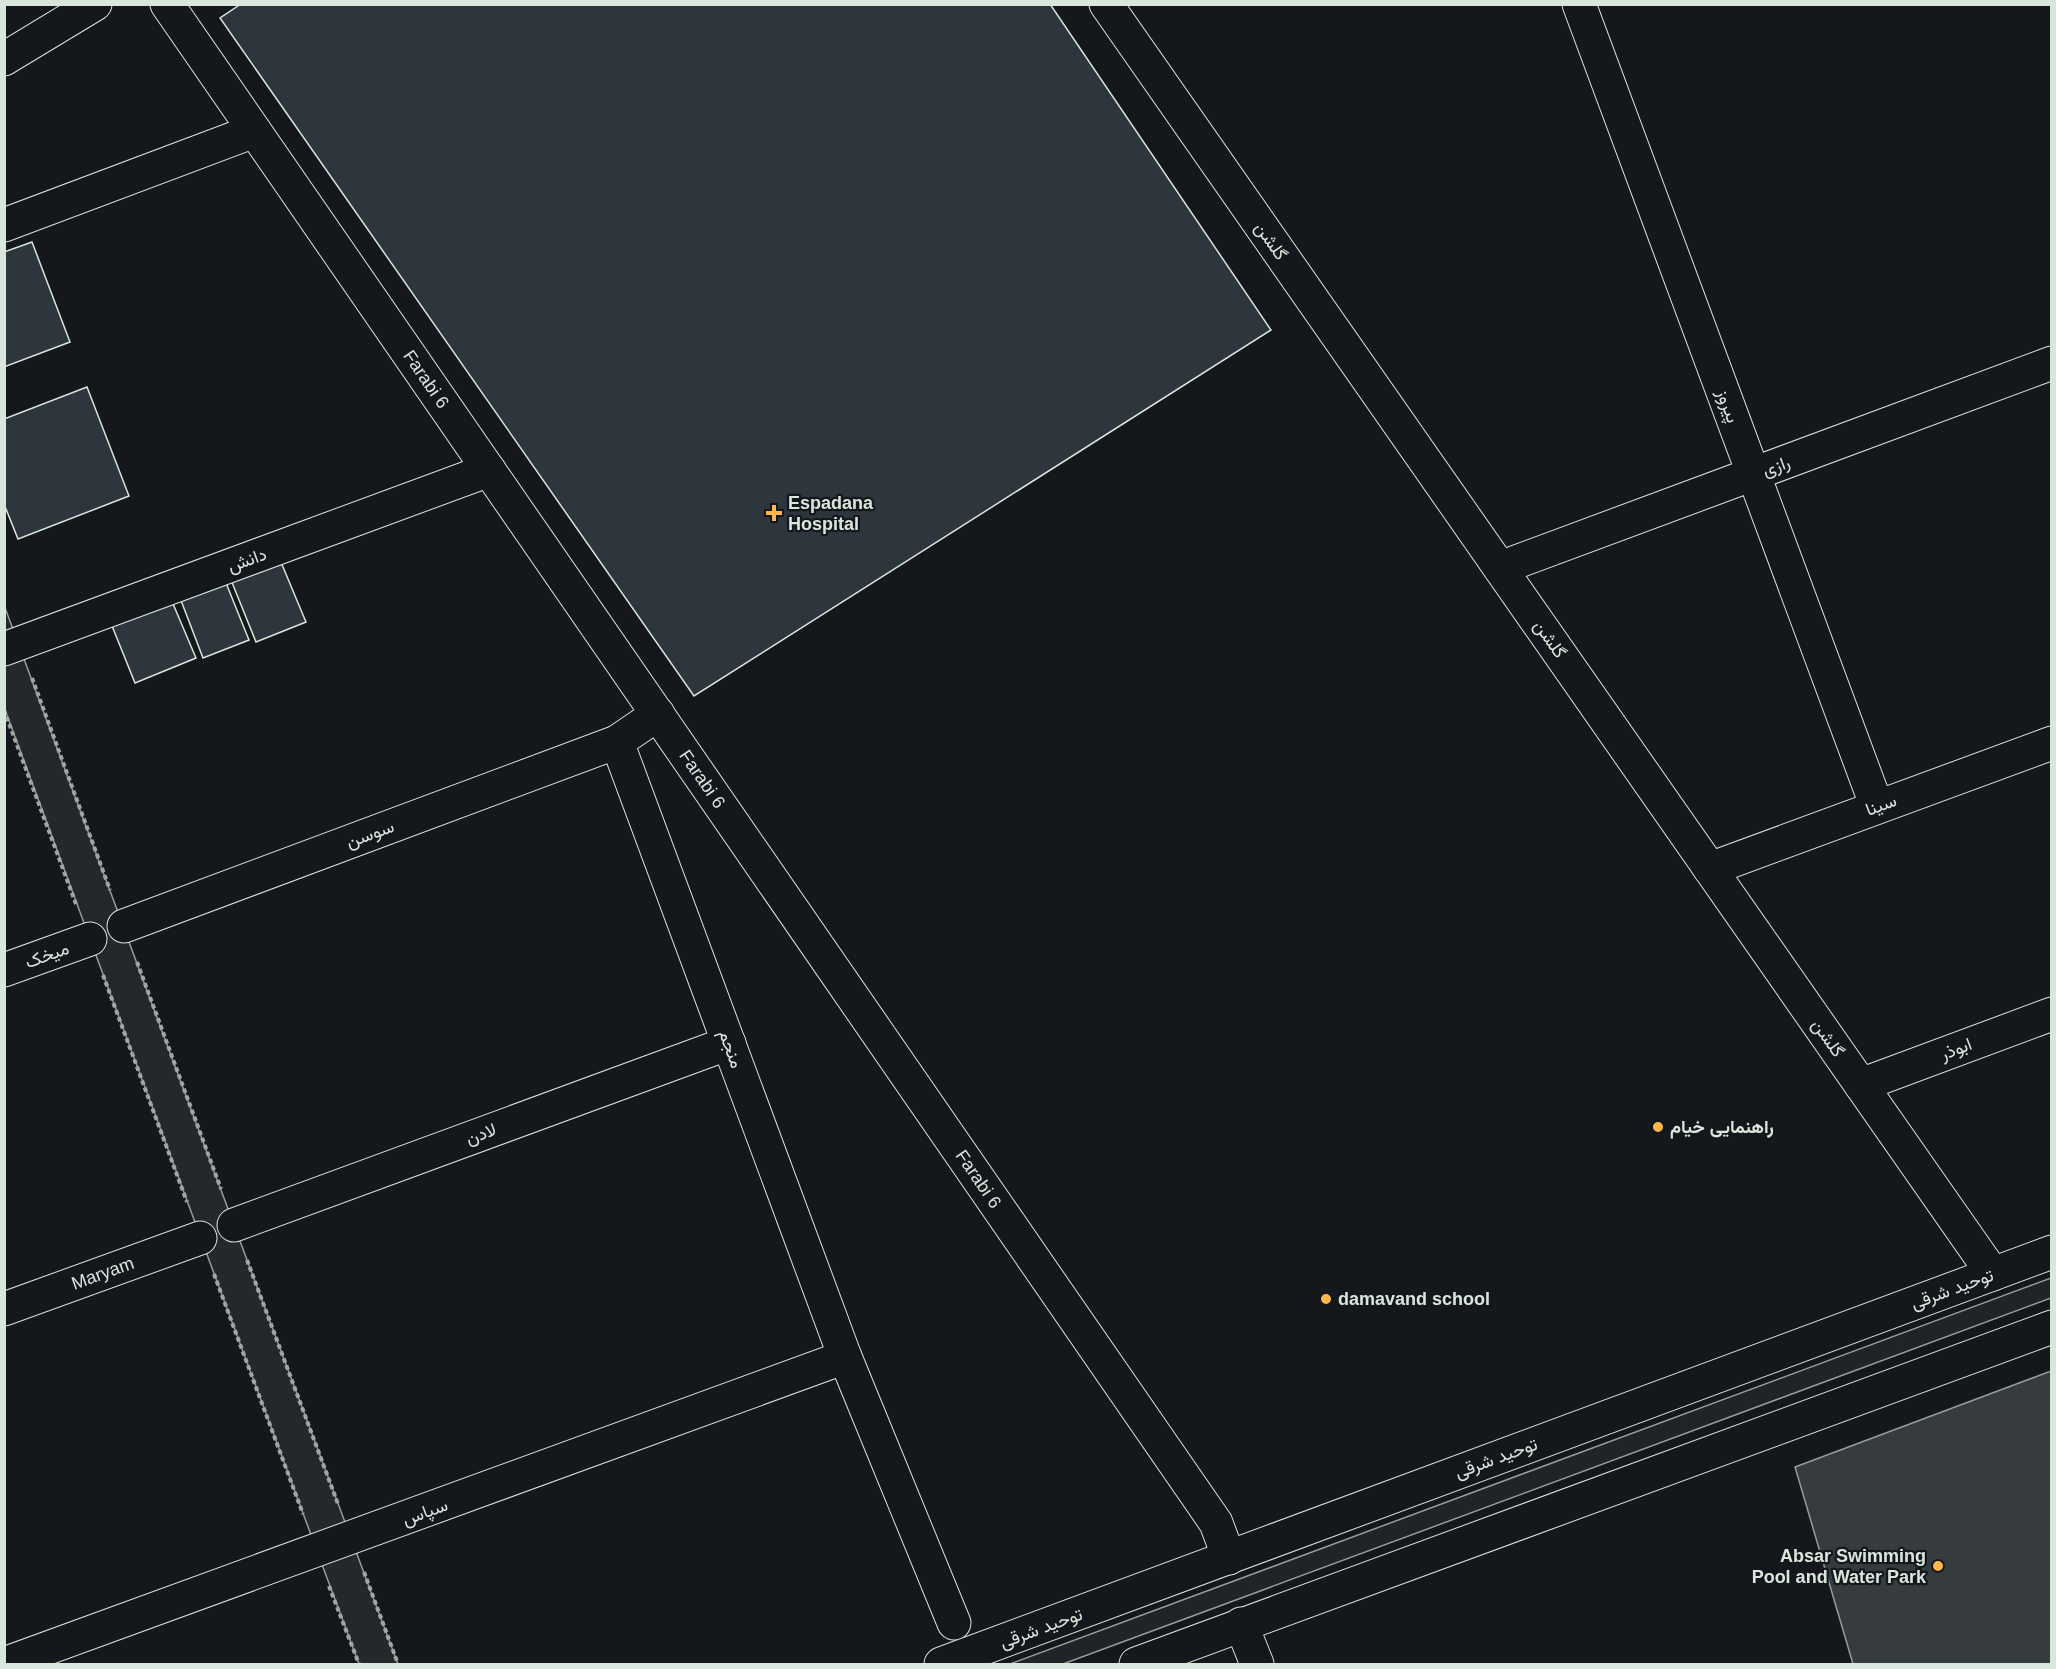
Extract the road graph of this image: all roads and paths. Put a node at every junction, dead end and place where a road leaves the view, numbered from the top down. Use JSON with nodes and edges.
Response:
{"nodes":[{"id":1,"x":95,"y":4,"type":"edge"},
{"id":2,"x":167,"y":4,"type":"edge"},
{"id":3,"x":1107,"y":4,"type":"edge"},
{"id":4,"x":1579,"y":4,"type":"edge"},
{"id":5,"x":4,"y":59,"type":"edge"},
{"id":6,"x":254,"y":131,"type":"junction"},
{"id":7,"x":4,"y":225,"type":"edge"},
{"id":8,"x":2052,"y":363,"type":"edge"},
{"id":9,"x":489,"y":470,"type":"junction"},
{"id":10,"x":1753,"y":474,"type":"junction"},
{"id":11,"x":1500,"y":568,"type":"junction"},
{"id":12,"x":12,"y":646,"type":"edge"},
{"id":13,"x":4,"y":710,"type":"edge"},
{"id":14,"x":658,"y":714,"type":"junction"},
{"id":15,"x":617,"y":742,"type":"junction"},
{"id":16,"x":2052,"y":743,"type":"edge"},
{"id":17,"x":1877,"y":807,"type":"junction"},
{"id":18,"x":1710,"y":868,"type":"junction"},
{"id":19,"x":124,"y":926,"type":"junction"},
{"id":20,"x":90,"y":939,"type":"junction"},
{"id":21,"x":4,"y":970,"type":"edge"},
{"id":22,"x":2052,"y":1014,"type":"edge"},
{"id":23,"x":729,"y":1042,"type":"junction"},
{"id":24,"x":1861,"y":1085,"type":"junction"},
{"id":25,"x":234,"y":1225,"type":"junction"},
{"id":26,"x":200,"y":1238,"type":"junction"},
{"id":27,"x":2052,"y":1252,"type":"edge"},
{"id":28,"x":1993,"y":1274,"type":"junction"},
{"id":29,"x":4,"y":1309,"type":"edge"},
{"id":30,"x":2052,"y":1327,"type":"edge"},
{"id":31,"x":845,"y":1357,"type":"junction"},
{"id":32,"x":351,"y":1539,"type":"junction"},
{"id":33,"x":317,"y":1551,"type":"junction"},
{"id":34,"x":1229,"y":1558,"type":"junction"},
{"id":35,"x":954,"y":1623,"type":"dead end"},
{"id":36,"x":1241,"y":1624,"type":"junction"},
{"id":37,"x":4,"y":1664,"type":"edge"},
{"id":38,"x":359,"y":1665,"type":"edge"},
{"id":39,"x":398,"y":1665,"type":"edge"},
{"id":40,"x":941,"y":1665,"type":"edge"},
{"id":41,"x":1136,"y":1665,"type":"edge"},
{"id":42,"x":1257,"y":1665,"type":"edge"}],
"edges":[{"from":1,"to":5,"type":"street"},
{"from":2,"to":6,"type":"street","name":"Farabi 6"},
{"from":3,"to":11,"type":"street","name":"گلشن"},
{"from":4,"to":10,"type":"street","name":"پیروز"},
{"from":6,"to":7,"type":"street"},
{"from":6,"to":9,"type":"street","name":"Farabi 6"},
{"from":8,"to":10,"type":"street","name":"رازی"},
{"from":9,"to":12,"type":"street","name":"دانش"},
{"from":9,"to":14,"type":"street","name":"Farabi 6"},
{"from":10,"to":11,"type":"street","name":"رازی"},
{"from":10,"to":17,"type":"street","name":"پیروز"},
{"from":11,"to":18,"type":"street","name":"گلشن"},
{"from":12,"to":19,"type":"path"},
{"from":13,"to":20,"type":"path"},
{"from":14,"to":15,"type":"street","name":"سوسن"},
{"from":14,"to":34,"type":"street","name":"Farabi 6"},
{"from":15,"to":19,"type":"street","name":"سوسن"},
{"from":15,"to":23,"type":"street","name":"منجم"},
{"from":16,"to":17,"type":"street","name":"سینا"},
{"from":17,"to":18,"type":"street","name":"سینا"},
{"from":18,"to":24,"type":"street","name":"گلشن"},
{"from":19,"to":25,"type":"path"},
{"from":20,"to":21,"type":"street","name":"میخک"},
{"from":20,"to":26,"type":"path"},
{"from":22,"to":24,"type":"street","name":"ابوذر"},
{"from":23,"to":25,"type":"street","name":"لادن"},
{"from":23,"to":31,"type":"street","name":"منجم"},
{"from":24,"to":28,"type":"street","name":"گلشن"},
{"from":25,"to":32,"type":"path"},
{"from":26,"to":29,"type":"street","name":"Maryam"},
{"from":26,"to":33,"type":"path"},
{"from":27,"to":28,"type":"street","name":"توحید شرقی"},
{"from":28,"to":34,"type":"street","name":"توحید شرقی"},
{"from":30,"to":36,"type":"street"},
{"from":31,"to":32,"type":"street","name":"سپاس"},
{"from":31,"to":35,"type":"street","name":"منجم"},
{"from":32,"to":33,"type":"street","name":"سپاس"},
{"from":32,"to":39,"type":"path"},
{"from":33,"to":37,"type":"street","name":"سپاس"},
{"from":33,"to":38,"type":"path"},
{"from":34,"to":40,"type":"street","name":"توحید شرقی"},
{"from":36,"to":41,"type":"street"},
{"from":36,"to":42,"type":"street"}]}
